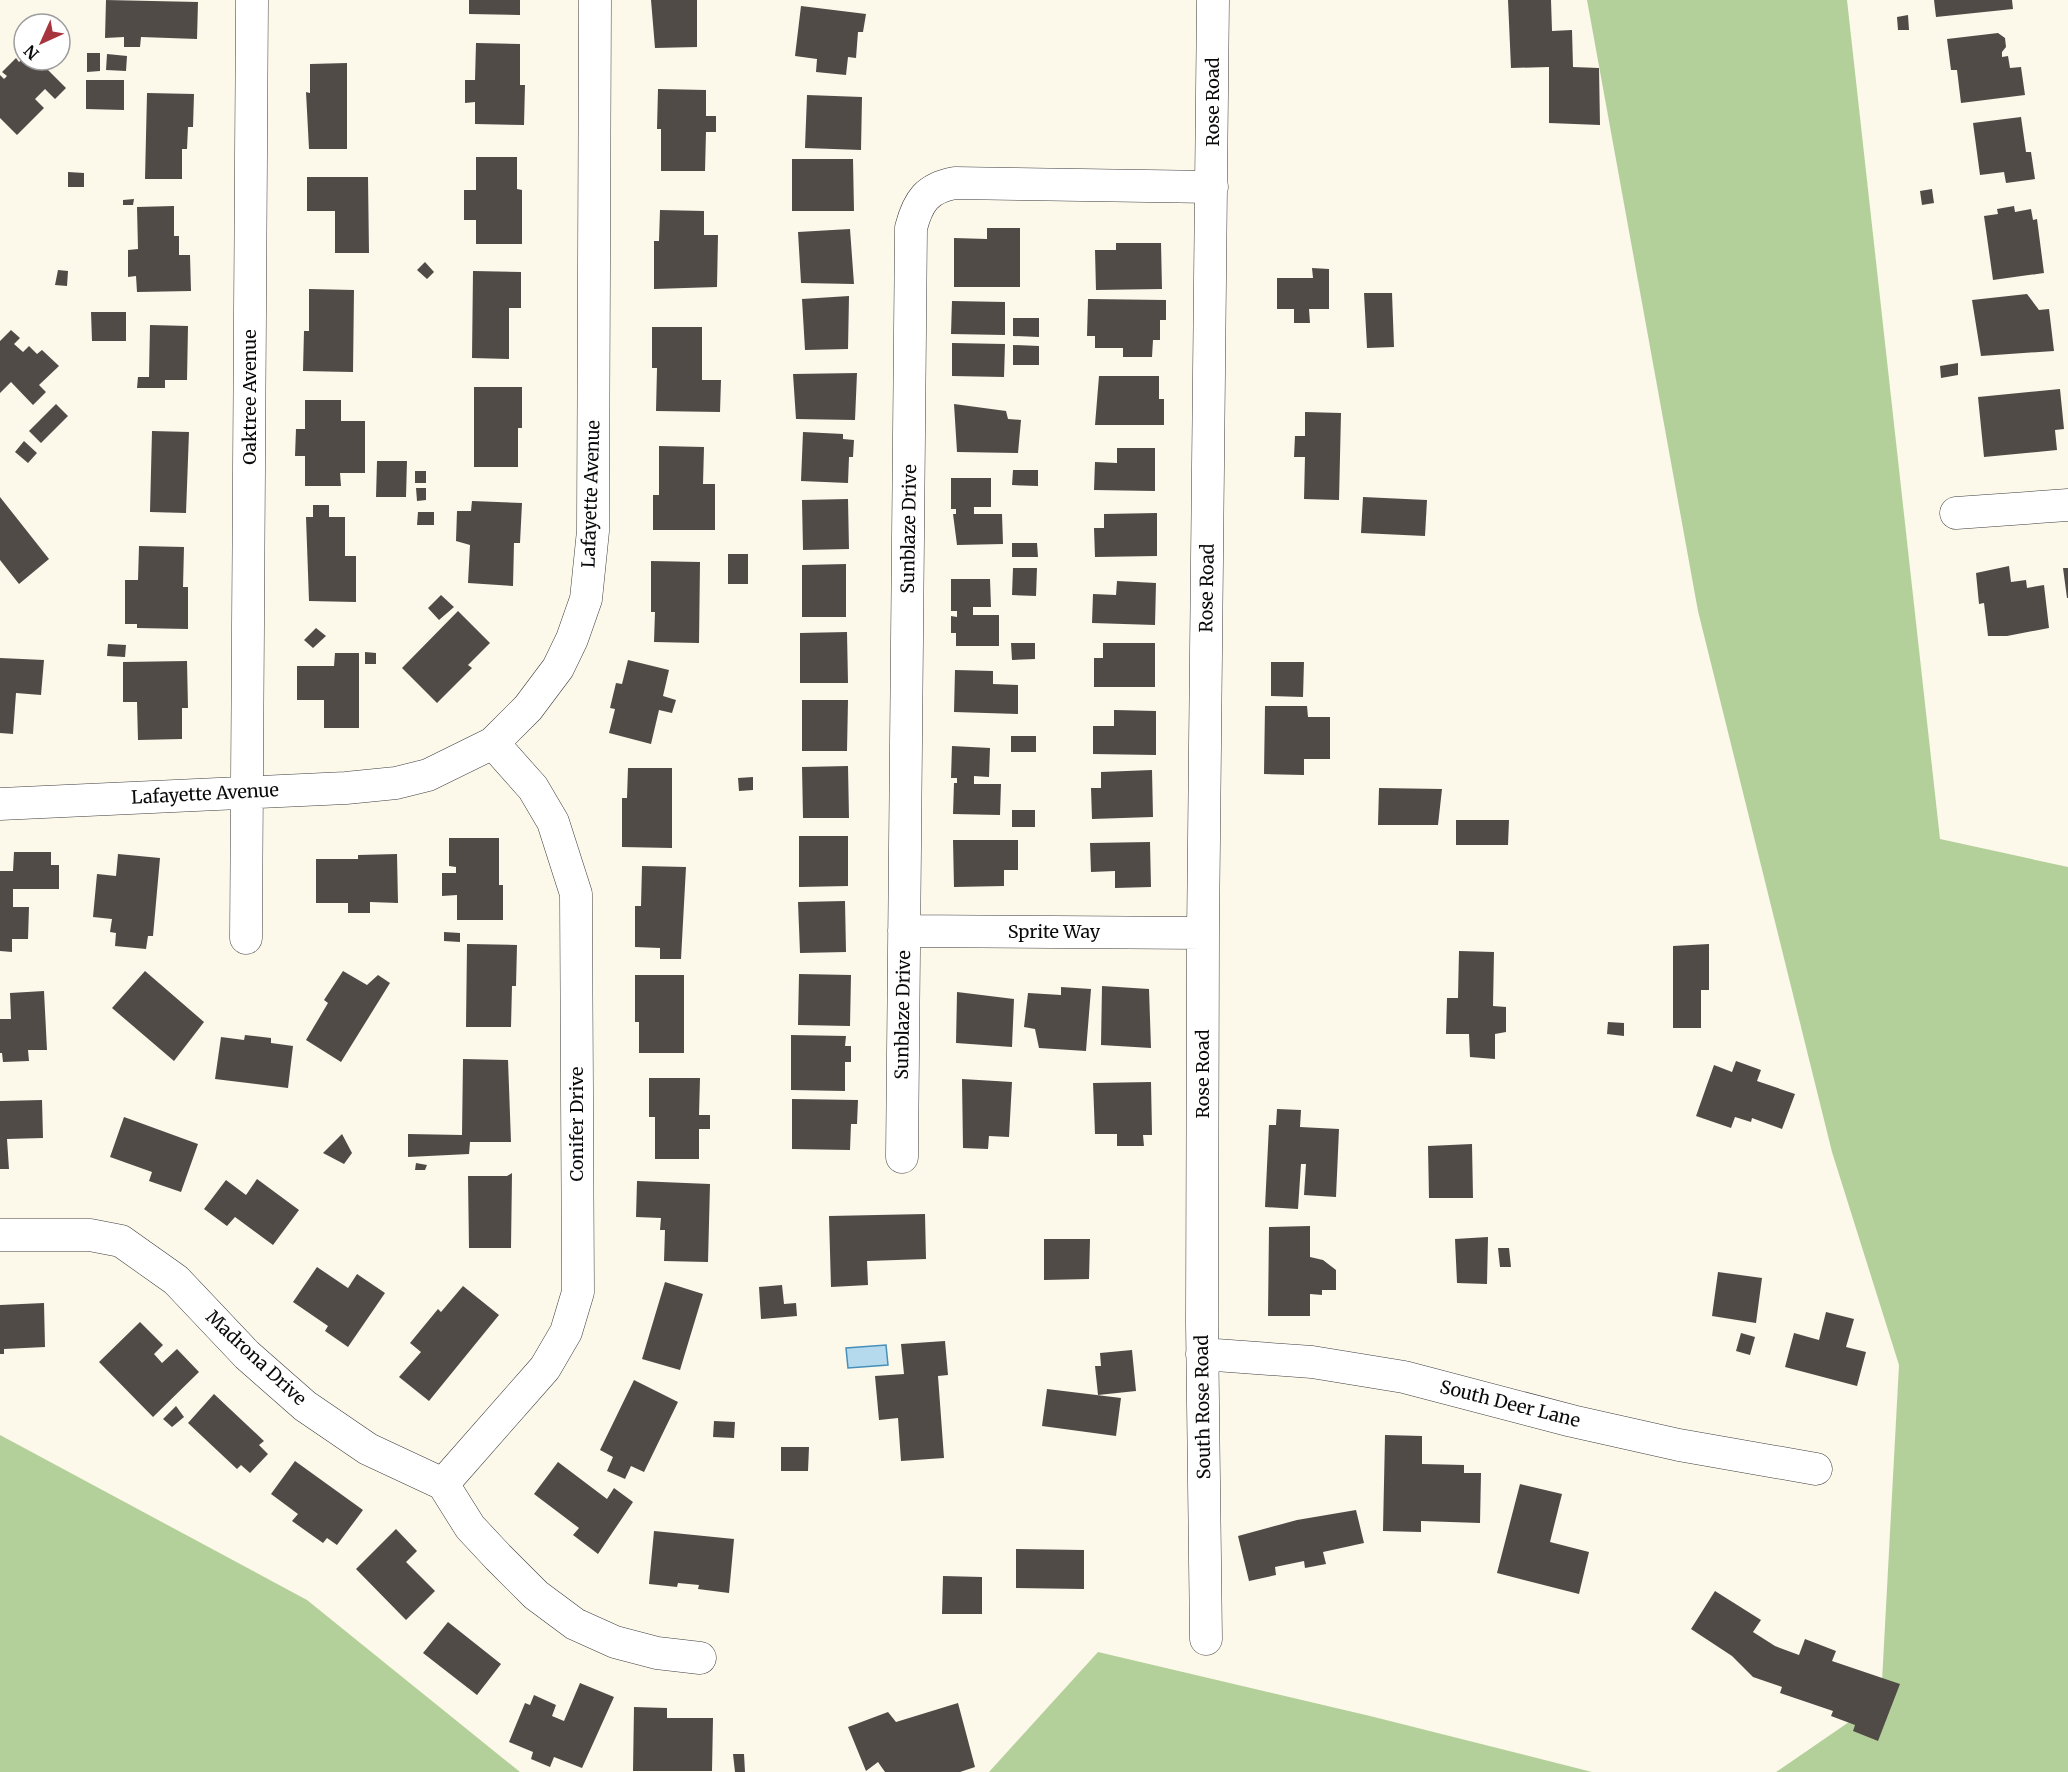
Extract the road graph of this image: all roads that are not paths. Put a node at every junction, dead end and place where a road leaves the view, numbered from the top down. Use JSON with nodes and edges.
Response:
{"nodes":[{"id":1,"x":252,"y":0,"type":"edge"},
{"id":2,"x":595,"y":0,"type":"edge"},
{"id":3,"x":1213,"y":0,"type":"edge"},
{"id":4,"x":1212,"y":187,"type":"junction"},
{"id":5,"x":2068,"y":505,"type":"edge"},
{"id":6,"x":1956,"y":513,"type":"dead end"},
{"id":7,"x":493,"y":742,"type":"junction"},
{"id":8,"x":247,"y":793,"type":"junction"},
{"id":9,"x":0,"y":804,"type":"edge"},
{"id":10,"x":904,"y":931,"type":"junction"},
{"id":11,"x":1203,"y":933,"type":"junction"},
{"id":12,"x":246,"y":938,"type":"dead end"},
{"id":13,"x":902,"y":1157,"type":"dead end"},
{"id":14,"x":1203,"y":1175,"type":"joint"},
{"id":15,"x":0,"y":1235,"type":"edge"},
{"id":16,"x":1202,"y":1354,"type":"junction"},
{"id":17,"x":1816,"y":1469,"type":"dead end"},
{"id":18,"x":443,"y":1484,"type":"junction"},
{"id":19,"x":1206,"y":1640,"type":"dead end"},
{"id":20,"x":700,"y":1658,"type":"dead end"}],
"edges":[{"from":1,"to":8,"type":"street","name":"Oaktree Avenue"},
{"from":2,"to":7,"type":"street","name":"Lafayette Avenue"},
{"from":3,"to":4,"type":"street","name":"Rose Road"},
{"from":4,"to":10,"type":"street","name":"Sunblaze Drive"},
{"from":4,"to":11,"type":"street","name":"Rose Road"},
{"from":5,"to":6,"type":"street"},
{"from":7,"to":8,"type":"street","name":"Lafayette Avenue"},
{"from":7,"to":18,"type":"street","name":"Conifer Drive"},
{"from":8,"to":9,"type":"street","name":"Lafayette Avenue"},
{"from":8,"to":12,"type":"street","name":"Oaktree Avenue"},
{"from":10,"to":11,"type":"street","name":"Sprite Way"},
{"from":10,"to":13,"type":"street","name":"Sunblaze Drive"},
{"from":11,"to":14,"type":"street","name":"Rose Road"},
{"from":14,"to":16,"type":"street","name":"South Rose Road"},
{"from":15,"to":18,"type":"street","name":"Madrona Drive"},
{"from":16,"to":17,"type":"street","name":"South Deer Lane"},
{"from":16,"to":19,"type":"street","name":"South Rose Road"},
{"from":18,"to":20,"type":"street"}]}
